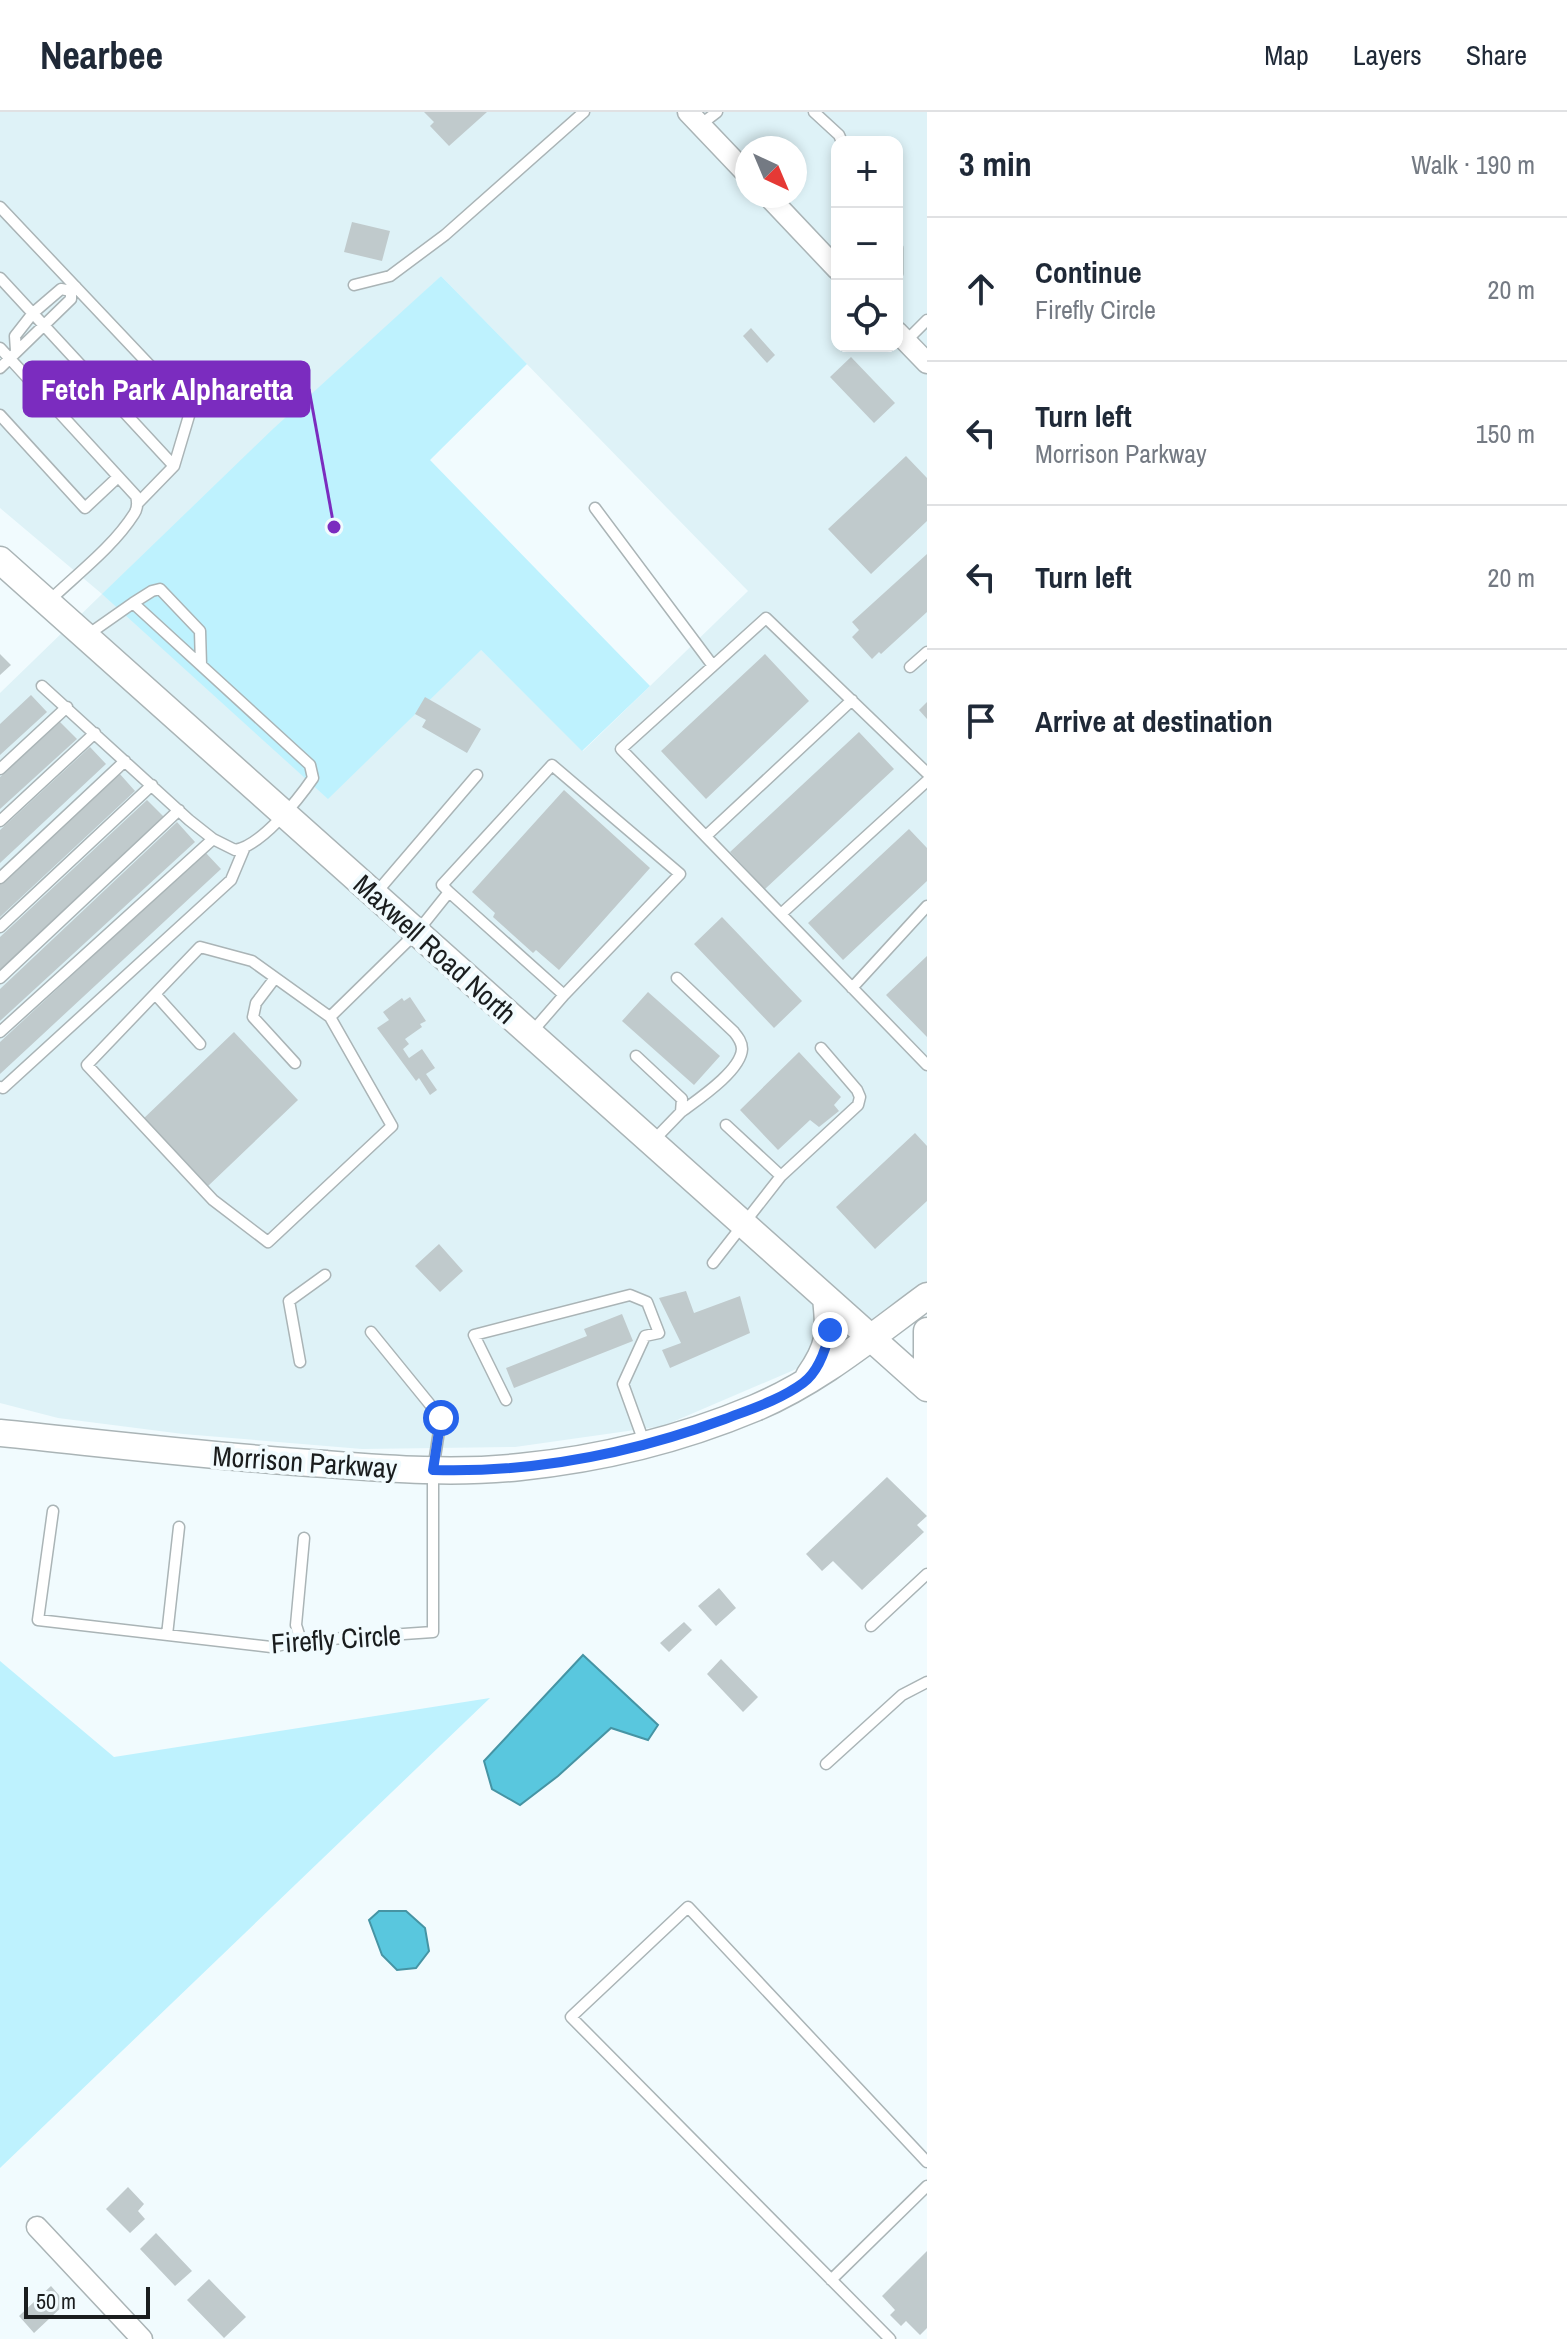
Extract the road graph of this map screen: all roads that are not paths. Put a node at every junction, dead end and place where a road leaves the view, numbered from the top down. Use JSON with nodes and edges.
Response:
{"nodes":[{"id":1,"x":584,"y":112,"type":"edge"},
{"id":2,"x":717,"y":112,"type":"edge"},
{"id":3,"x":814,"y":112,"type":"edge"},
{"id":4,"x":694,"y":119,"type":"edge"},
{"id":5,"x":839,"y":136,"type":"edge"},
{"id":6,"x":735,"y":162,"type":"edge"},
{"id":7,"x":0,"y":207,"type":"edge"},
{"id":8,"x":779,"y":208,"type":"edge"},
{"id":9,"x":831,"y":263,"type":"edge"},
{"id":10,"x":0,"y":278,"type":"edge"},
{"id":11,"x":354,"y":285,"type":"dead end"},
{"id":12,"x":74,"y":289,"type":"junction"},
{"id":13,"x":33,"y":313,"type":"junction"},
{"id":14,"x":927,"y":320,"type":"edge"},
{"id":15,"x":44,"y":325,"type":"junction"},
{"id":16,"x":903,"y":335,"type":"edge"},
{"id":17,"x":903,"y":338,"type":"edge"},
{"id":18,"x":0,"y":348,"type":"edge"},
{"id":19,"x":12,"y":354,"type":"junction"},
{"id":20,"x":927,"y":363,"type":"edge"},
{"id":21,"x":0,"y":368,"type":"edge"},
{"id":22,"x":0,"y":415,"type":"edge"},
{"id":23,"x":174,"y":466,"type":"junction"},
{"id":24,"x":118,"y":477,"type":"junction"},
{"id":25,"x":138,"y":503,"type":"junction"},
{"id":26,"x":595,"y":508,"type":"dead end"},
{"id":27,"x":0,"y":560,"type":"edge"},
{"id":28,"x":48,"y":602,"type":"junction"},
{"id":29,"x":133,"y":603,"type":"junction"},
{"id":30,"x":86,"y":636,"type":"junction"},
{"id":31,"x":927,"y":652,"type":"edge"},
{"id":32,"x":201,"y":665,"type":"junction"},
{"id":33,"x":713,"y":666,"type":"junction"},
{"id":34,"x":910,"y":667,"type":"dead end"},
{"id":35,"x":42,"y":686,"type":"dead end"},
{"id":36,"x":852,"y":700,"type":"junction"},
{"id":37,"x":67,"y":707,"type":"junction"},
{"id":38,"x":95,"y":733,"type":"junction"},
{"id":39,"x":125,"y":761,"type":"junction"},
{"id":40,"x":0,"y":769,"type":"edge"},
{"id":41,"x":927,"y":773,"type":"edge"},
{"id":42,"x":477,"y":775,"type":"dead end"},
{"id":43,"x":927,"y":781,"type":"edge"},
{"id":44,"x":152,"y":785,"type":"junction"},
{"id":45,"x":179,"y":810,"type":"junction"},
{"id":46,"x":284,"y":814,"type":"junction"},
{"id":47,"x":0,"y":821,"type":"edge"},
{"id":48,"x":706,"y":836,"type":"junction"},
{"id":49,"x":213,"y":839,"type":"junction"},
{"id":50,"x":244,"y":849,"type":"junction"},
{"id":51,"x":0,"y":878,"type":"edge"},
{"id":52,"x":449,"y":892,"type":"junction"},
{"id":53,"x":375,"y":895,"type":"junction"},
{"id":54,"x":927,"y":906,"type":"edge"},
{"id":55,"x":781,"y":914,"type":"junction"},
{"id":56,"x":0,"y":927,"type":"edge"},
{"id":57,"x":417,"y":932,"type":"junction"},
{"id":58,"x":0,"y":978,"type":"edge"},
{"id":59,"x":275,"y":978,"type":"junction"},
{"id":60,"x":677,"y":978,"type":"dead end"},
{"id":61,"x":852,"y":988,"type":"junction"},
{"id":62,"x":155,"y":994,"type":"junction"},
{"id":63,"x":564,"y":995,"type":"junction"},
{"id":64,"x":330,"y":1017,"type":"junction"},
{"id":65,"x":0,"y":1032,"type":"edge"},
{"id":66,"x":531,"y":1034,"type":"junction"},
{"id":67,"x":200,"y":1044,"type":"dead end"},
{"id":68,"x":821,"y":1048,"type":"dead end"},
{"id":69,"x":636,"y":1056,"type":"dead end"},
{"id":70,"x":295,"y":1063,"type":"dead end"},
{"id":71,"x":927,"y":1065,"type":"edge"},
{"id":72,"x":0,"y":1087,"type":"edge"},
{"id":73,"x":681,"y":1112,"type":"junction"},
{"id":74,"x":726,"y":1125,"type":"dead end"},
{"id":75,"x":652,"y":1142,"type":"junction"},
{"id":76,"x":781,"y":1176,"type":"junction"},
{"id":77,"x":744,"y":1224,"type":"junction"},
{"id":78,"x":713,"y":1263,"type":"dead end"},
{"id":79,"x":325,"y":1275,"type":"dead end"},
{"id":80,"x":927,"y":1296,"type":"edge"},
{"id":81,"x":826,"y":1298,"type":"junction"},
{"id":82,"x":927,"y":1331,"type":"edge"},
{"id":83,"x":371,"y":1332,"type":"dead end"},
{"id":84,"x":871,"y":1337,"type":"junction"},
{"id":85,"x":300,"y":1362,"type":"dead end"},
{"id":86,"x":927,"y":1362,"type":"edge"},
{"id":87,"x":805,"y":1382,"type":"junction"},
{"id":88,"x":927,"y":1388,"type":"edge"},
{"id":89,"x":506,"y":1400,"type":"dead end"},
{"id":90,"x":0,"y":1433,"type":"edge"},
{"id":91,"x":645,"y":1444,"type":"junction"},
{"id":92,"x":433,"y":1470,"type":"junction"},
{"id":93,"x":53,"y":1511,"type":"dead end"},
{"id":94,"x":179,"y":1527,"type":"dead end"},
{"id":95,"x":304,"y":1538,"type":"dead end"},
{"id":96,"x":927,"y":1574,"type":"edge"},
{"id":97,"x":871,"y":1626,"type":"dead end"},
{"id":98,"x":167,"y":1635,"type":"junction"},
{"id":99,"x":301,"y":1641,"type":"junction"},
{"id":100,"x":927,"y":1682,"type":"edge"},
{"id":101,"x":826,"y":1764,"type":"dead end"},
{"id":102,"x":927,"y":2162,"type":"edge"},
{"id":103,"x":927,"y":2186,"type":"edge"},
{"id":104,"x":37,"y":2227,"type":"dead end"},
{"id":105,"x":831,"y":2280,"type":"junction"},
{"id":106,"x":135,"y":2331,"type":"edge"},
{"id":107,"x":112,"y":2339,"type":"edge"},
{"id":108,"x":890,"y":2339,"type":"edge"}],
"edges":[{"from":1,"to":11,"type":"lane"},
{"from":2,"to":4,"type":"lane"},
{"from":3,"to":5,"type":"lane"},
{"from":4,"to":6,"type":"street"},
{"from":7,"to":12,"type":"lane"},
{"from":8,"to":9,"type":"street"},
{"from":10,"to":13,"type":"lane"},
{"from":12,"to":13,"type":"lane"},
{"from":12,"to":15,"type":"lane"},
{"from":12,"to":23,"type":"lane"},
{"from":13,"to":15,"type":"lane"},
{"from":13,"to":19,"type":"lane"},
{"from":14,"to":16,"type":"lane"},
{"from":15,"to":19,"type":"lane"},
{"from":15,"to":23,"type":"lane"},
{"from":17,"to":20,"type":"street"},
{"from":18,"to":19,"type":"lane"},
{"from":19,"to":21,"type":"lane"},
{"from":19,"to":24,"type":"lane"},
{"from":22,"to":24,"type":"lane"},
{"from":23,"to":25,"type":"lane"},
{"from":24,"to":25,"type":"lane"},
{"from":25,"to":28,"type":"lane"},
{"from":26,"to":33,"type":"lane"},
{"from":27,"to":28,"type":"street","name":"Maxwell Road North"},
{"from":28,"to":30,"type":"street","name":"Maxwell Road North"},
{"from":29,"to":30,"type":"lane"},
{"from":29,"to":32,"type":"lane"},
{"from":29,"to":32,"type":"lane"},
{"from":30,"to":46,"type":"street","name":"Maxwell Road North"},
{"from":31,"to":34,"type":"lane"},
{"from":32,"to":46,"type":"lane"},
{"from":33,"to":36,"type":"lane"},
{"from":33,"to":48,"type":"lane"},
{"from":35,"to":37,"type":"lane"},
{"from":36,"to":41,"type":"lane"},
{"from":36,"to":48,"type":"lane"},
{"from":37,"to":38,"type":"lane"},
{"from":37,"to":40,"type":"lane"},
{"from":38,"to":39,"type":"lane"},
{"from":38,"to":47,"type":"lane"},
{"from":39,"to":44,"type":"lane"},
{"from":39,"to":51,"type":"lane"},
{"from":42,"to":53,"type":"lane"},
{"from":43,"to":55,"type":"lane"},
{"from":44,"to":45,"type":"lane"},
{"from":44,"to":56,"type":"lane"},
{"from":45,"to":49,"type":"lane"},
{"from":45,"to":58,"type":"lane"},
{"from":46,"to":50,"type":"lane"},
{"from":46,"to":53,"type":"street","name":"Maxwell Road North"},
{"from":48,"to":55,"type":"lane"},
{"from":49,"to":50,"type":"lane"},
{"from":49,"to":65,"type":"lane"},
{"from":50,"to":72,"type":"lane"},
{"from":52,"to":57,"type":"lane"},
{"from":52,"to":63,"type":"lane"},
{"from":52,"to":63,"type":"lane"},
{"from":53,"to":57,"type":"street","name":"Maxwell Road North"},
{"from":54,"to":61,"type":"lane"},
{"from":55,"to":61,"type":"lane"},
{"from":57,"to":64,"type":"lane"},
{"from":57,"to":66,"type":"street","name":"Maxwell Road North"},
{"from":59,"to":62,"type":"lane"},
{"from":59,"to":64,"type":"lane"},
{"from":59,"to":70,"type":"lane"},
{"from":60,"to":73,"type":"lane"},
{"from":61,"to":71,"type":"lane"},
{"from":62,"to":64,"type":"lane"},
{"from":62,"to":67,"type":"lane"},
{"from":63,"to":66,"type":"lane"},
{"from":66,"to":75,"type":"street","name":"Maxwell Road North"},
{"from":68,"to":76,"type":"lane"},
{"from":69,"to":73,"type":"lane"},
{"from":73,"to":75,"type":"lane"},
{"from":74,"to":76,"type":"lane"},
{"from":75,"to":77,"type":"street","name":"Maxwell Road North"},
{"from":76,"to":77,"type":"lane"},
{"from":77,"to":78,"type":"lane"},
{"from":77,"to":81,"type":"street","name":"Maxwell Road North"},
{"from":79,"to":85,"type":"lane"},
{"from":80,"to":84,"type":"street","name":"Morrison Parkway"},
{"from":81,"to":84,"type":"street","name":"Maxwell Road North"},
{"from":81,"to":87,"type":"street"},
{"from":82,"to":86,"type":"street"},
{"from":83,"to":92,"type":"lane","name":"Firefly Circle"},
{"from":84,"to":87,"type":"street","name":"Morrison Parkway"},
{"from":84,"to":88,"type":"street","name":"Maxwell Road North"},
{"from":87,"to":91,"type":"street","name":"Morrison Parkway"},
{"from":89,"to":91,"type":"lane"},
{"from":90,"to":92,"type":"street","name":"Morrison Parkway"},
{"from":91,"to":92,"type":"street","name":"Morrison Parkway"},
{"from":92,"to":99,"type":"lane","name":"Firefly Circle"},
{"from":93,"to":98,"type":"lane","name":"Firefly Circle"},
{"from":94,"to":98,"type":"lane"},
{"from":95,"to":99,"type":"lane"},
{"from":96,"to":97,"type":"lane"},
{"from":98,"to":99,"type":"lane","name":"Firefly Circle"},
{"from":100,"to":101,"type":"lane"},
{"from":102,"to":105,"type":"lane"},
{"from":103,"to":105,"type":"lane"},
{"from":104,"to":106,"type":"street"},
{"from":105,"to":108,"type":"lane"},
{"from":106,"to":107,"type":"street"}]}
